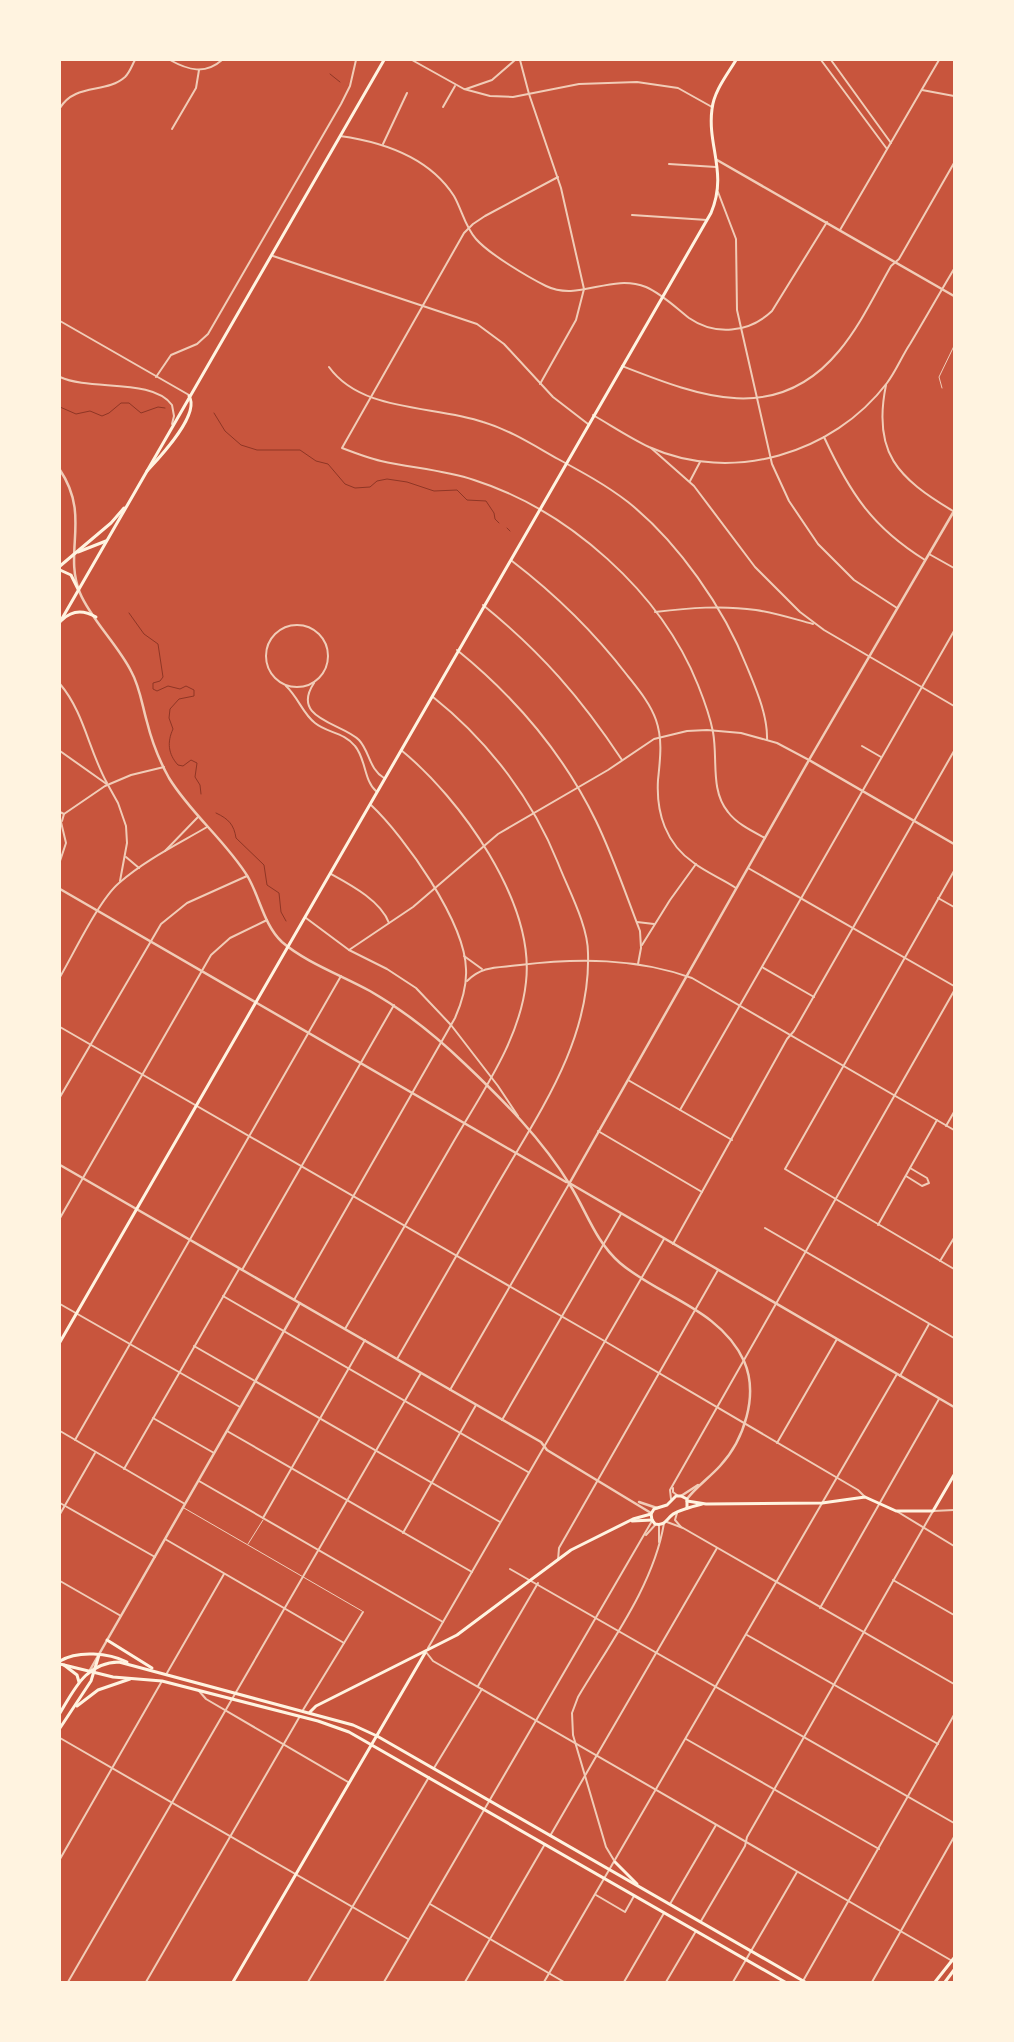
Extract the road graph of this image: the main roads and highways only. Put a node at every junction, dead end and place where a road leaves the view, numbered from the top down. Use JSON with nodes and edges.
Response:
{"nodes":[{"id":1,"x":384,"y":60,"type":"edge"},
{"id":2,"x":736,"y":60,"type":"edge"},
{"id":3,"x":189,"y":396,"type":"junction"},
{"id":4,"x":143,"y":476,"type":"junction"},
{"id":5,"x":125,"y":508,"type":"junction"},
{"id":6,"x":106,"y":541,"type":"junction"},
{"id":7,"x":75,"y":554,"type":"junction"},
{"id":8,"x":61,"y":564,"type":"edge"},
{"id":9,"x":60,"y":570,"type":"edge"},
{"id":10,"x":78,"y":590,"type":"junction"},
{"id":11,"x":96,"y":617,"type":"road end"},
{"id":12,"x":60,"y":622,"type":"edge"},
{"id":13,"x":60,"y":1342,"type":"edge"},
{"id":14,"x":954,"y":1475,"type":"edge"},
{"id":15,"x":687,"y":1500,"type":"junction"},
{"id":16,"x":706,"y":1504,"type":"junction"},
{"id":17,"x":686,"y":1509,"type":"junction"},
{"id":18,"x":651,"y":1513,"type":"junction"},
{"id":19,"x":652,"y":1520,"type":"junction"},
{"id":20,"x":627,"y":1523,"type":"junction"},
{"id":21,"x":107,"y":1640,"type":"road end"},
{"id":22,"x":426,"y":1652,"type":"junction"},
{"id":23,"x":99,"y":1655,"type":"junction"},
{"id":24,"x":61,"y":1663,"type":"edge"},
{"id":25,"x":132,"y":1664,"type":"junction"},
{"id":26,"x":95,"y":1667,"type":"junction"},
{"id":27,"x":90,"y":1670,"type":"junction"},
{"id":28,"x":157,"y":1671,"type":"junction"},
{"id":29,"x":94,"y":1672,"type":"junction"},
{"id":30,"x":136,"y":1678,"type":"junction"},
{"id":31,"x":79,"y":1683,"type":"junction"},
{"id":32,"x":310,"y":1712,"type":"junction"},
{"id":33,"x":60,"y":1713,"type":"edge"},
{"id":34,"x":69,"y":1714,"type":"junction"},
{"id":35,"x":60,"y":1728,"type":"edge"},
{"id":36,"x":377,"y":1736,"type":"junction"},
{"id":37,"x":372,"y":1744,"type":"junction"},
{"id":38,"x":615,"y":1862,"type":"road end"},
{"id":39,"x":644,"y":1889,"type":"junction"},
{"id":40,"x":953,"y":1960,"type":"edge"},
{"id":41,"x":954,"y":1970,"type":"edge"},
{"id":42,"x":804,"y":1981,"type":"edge"},
{"id":43,"x":232,"y":1982,"type":"edge"},
{"id":44,"x":785,"y":1982,"type":"edge"},
{"id":45,"x":935,"y":1982,"type":"edge"},
{"id":46,"x":945,"y":1982,"type":"edge"}],
"edges":[{"from":1,"to":3,"type":"main road"},
{"from":2,"to":13,"type":"main road"},
{"from":3,"to":4,"type":"main road"},
{"from":3,"to":4,"type":"main road"},
{"from":4,"to":5,"type":"main road"},
{"from":5,"to":6,"type":"main road"},
{"from":5,"to":7,"type":"main road"},
{"from":6,"to":7,"type":"main road"},
{"from":6,"to":10,"type":"main road"},
{"from":7,"to":8,"type":"main road"},
{"from":9,"to":10,"type":"main road"},
{"from":10,"to":12,"type":"main road"},
{"from":11,"to":12,"type":"main road"},
{"from":14,"to":16,"type":"main road"},
{"from":15,"to":16,"type":"main road"},
{"from":15,"to":17,"type":"main road"},
{"from":15,"to":18,"type":"main road"},
{"from":16,"to":17,"type":"main road"},
{"from":17,"to":19,"type":"main road"},
{"from":18,"to":19,"type":"main road"},
{"from":18,"to":20,"type":"main road"},
{"from":19,"to":20,"type":"main road"},
{"from":20,"to":22,"type":"main road"},
{"from":21,"to":28,"type":"main road"},
{"from":22,"to":32,"type":"main road"},
{"from":22,"to":36,"type":"main road"},
{"from":23,"to":24,"type":"main road"},
{"from":23,"to":25,"type":"main road"},
{"from":23,"to":26,"type":"main road"},
{"from":24,"to":27,"type":"main road"},
{"from":24,"to":31,"type":"main road"},
{"from":25,"to":26,"type":"main road"},
{"from":25,"to":28,"type":"main road"},
{"from":26,"to":27,"type":"main road"},
{"from":26,"to":29,"type":"main road"},
{"from":27,"to":29,"type":"main road"},
{"from":27,"to":31,"type":"main road"},
{"from":28,"to":32,"type":"main road"},
{"from":29,"to":30,"type":"main road"},
{"from":29,"to":34,"type":"main road"},
{"from":30,"to":34,"type":"main road"},
{"from":30,"to":37,"type":"main road"},
{"from":31,"to":33,"type":"main road"},
{"from":32,"to":36,"type":"main road"},
{"from":34,"to":35,"type":"main road"},
{"from":36,"to":37,"type":"main road"},
{"from":36,"to":39,"type":"main road"},
{"from":37,"to":43,"type":"main road"},
{"from":37,"to":44,"type":"main road"},
{"from":38,"to":39,"type":"main road"},
{"from":39,"to":42,"type":"main road"},
{"from":40,"to":45,"type":"main road"},
{"from":41,"to":46,"type":"main road"}]}
